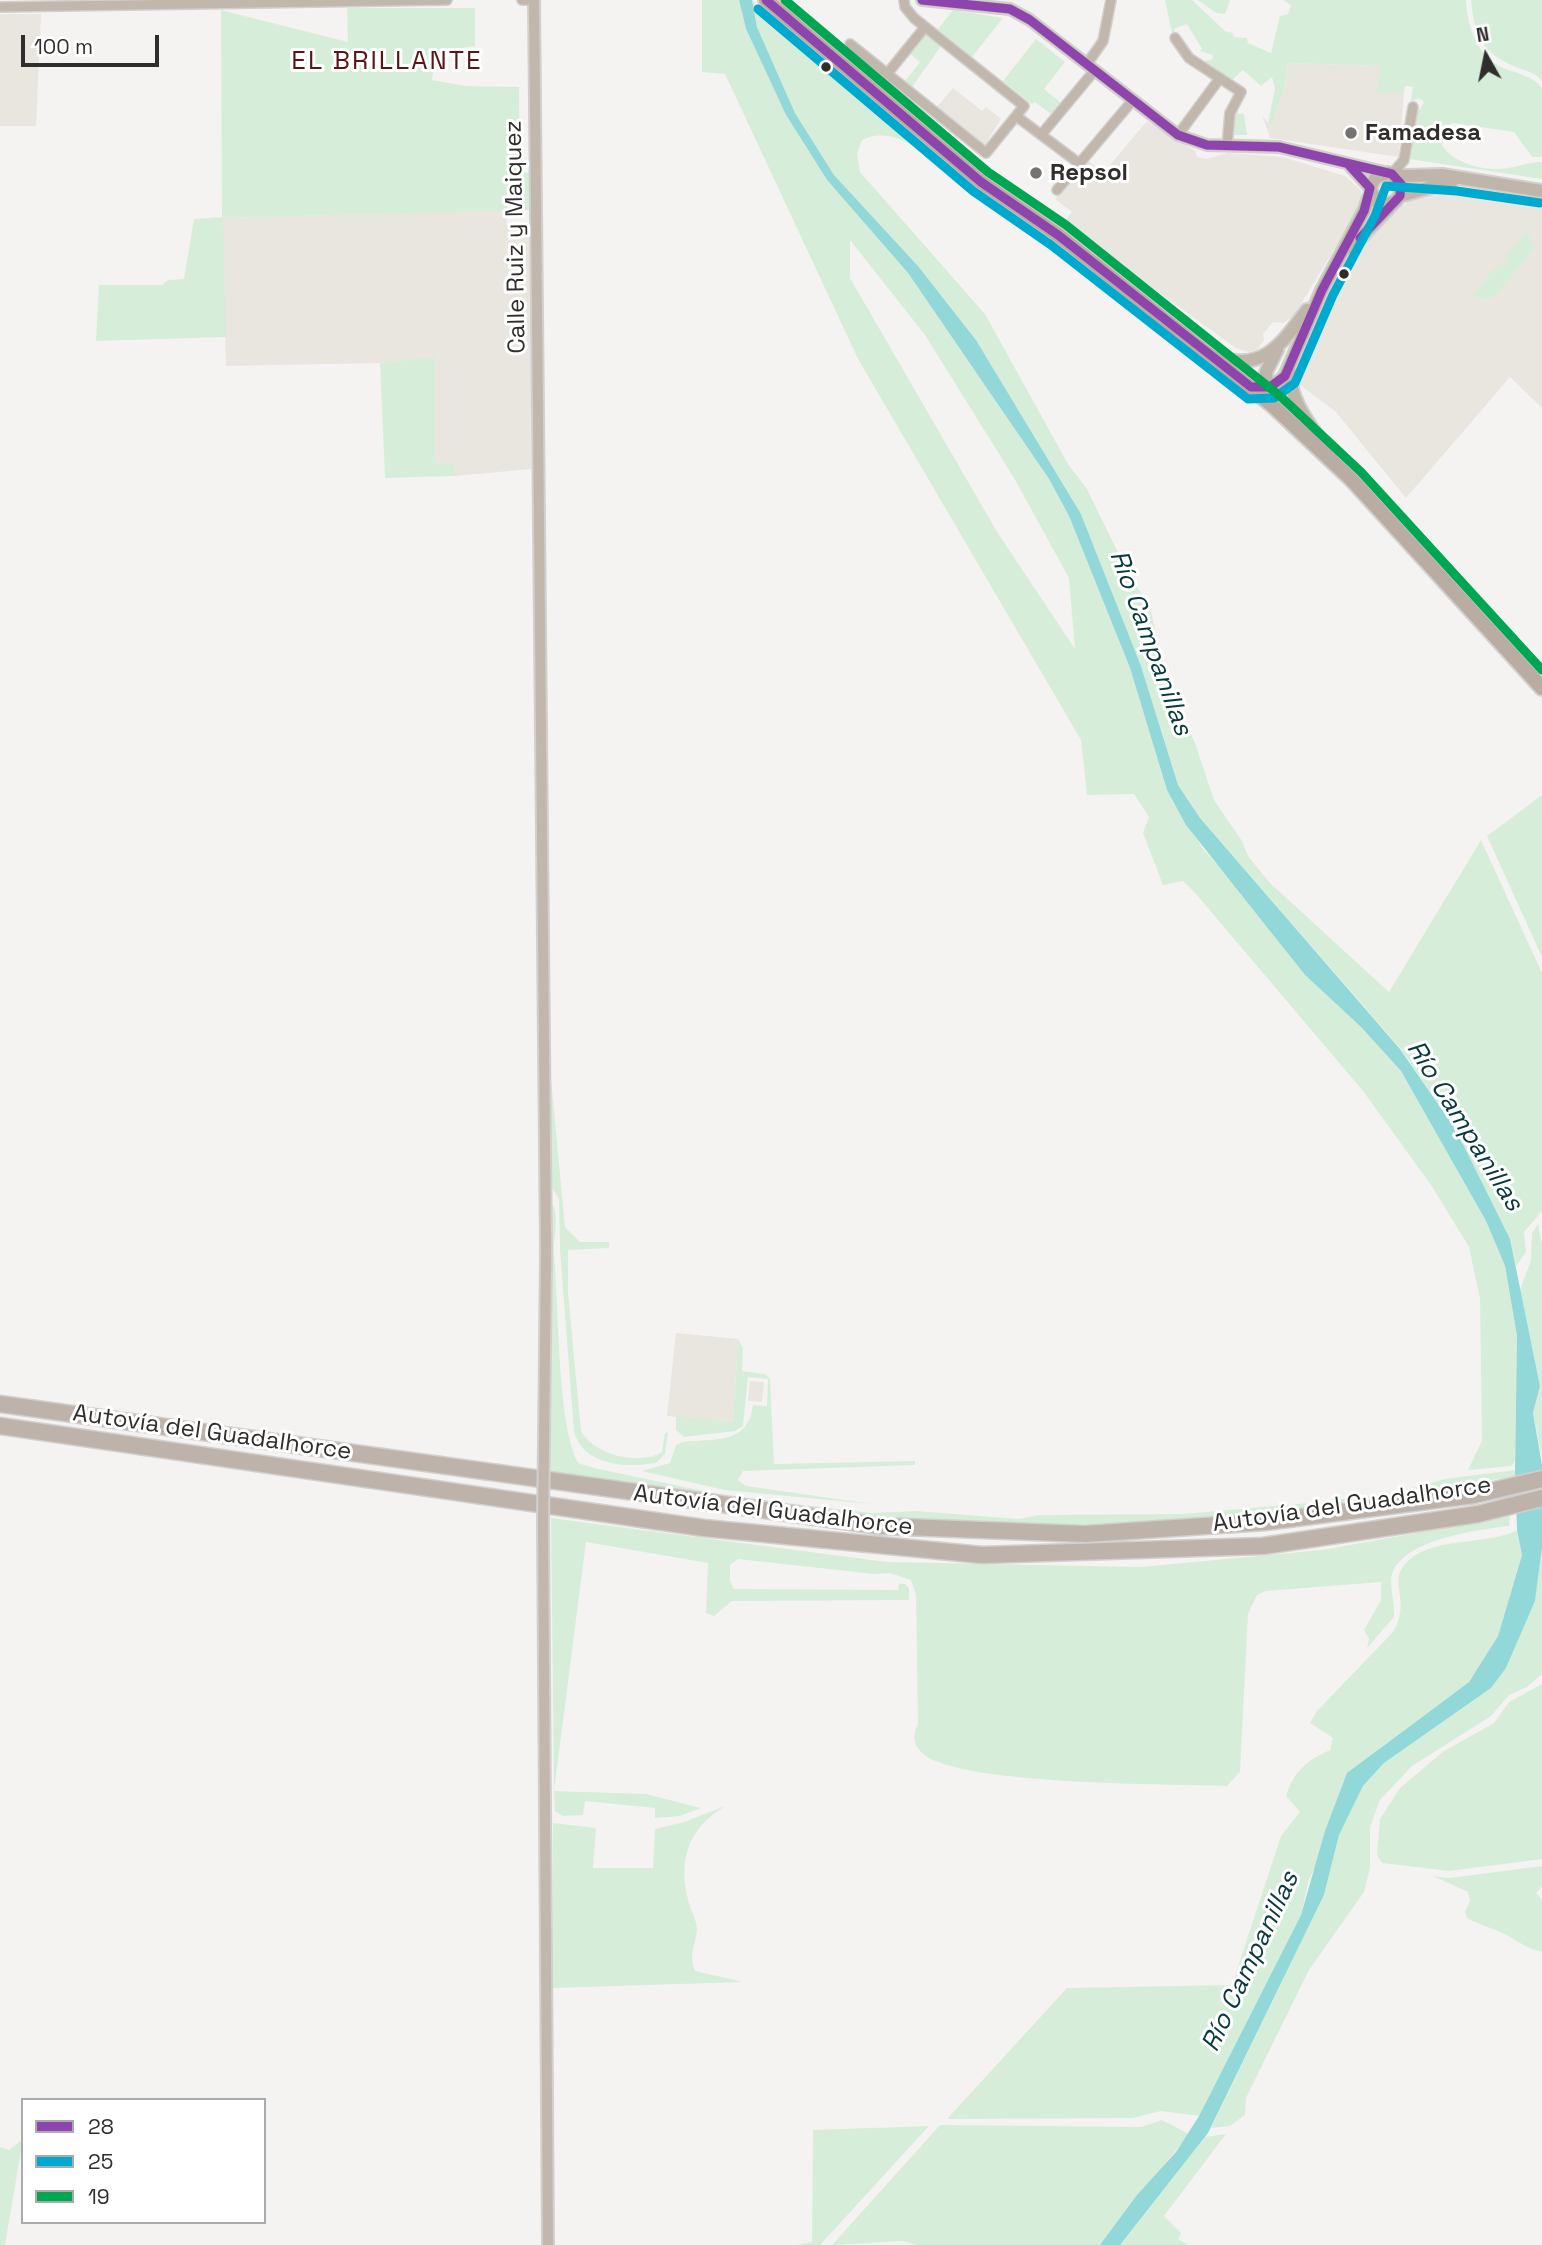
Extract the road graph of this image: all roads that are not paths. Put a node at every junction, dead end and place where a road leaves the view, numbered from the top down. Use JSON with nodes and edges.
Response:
{"nodes":[{"id":1,"x":447,"y":0,"type":"edge"},
{"id":2,"x":522,"y":0,"type":"edge"},
{"id":3,"x":534,"y":0,"type":"edge"},
{"id":4,"x":766,"y":0,"type":"edge"},
{"id":5,"x":904,"y":0,"type":"edge"},
{"id":6,"x":922,"y":0,"type":"edge"},
{"id":7,"x":1111,"y":0,"type":"edge"},
{"id":8,"x":363,"y":1,"type":"edge"},
{"id":9,"x":246,"y":2,"type":"edge"},
{"id":10,"x":29,"y":3,"type":"edge"},
{"id":11,"x":206,"y":3,"type":"edge"},
{"id":12,"x":987,"y":3,"type":"edge"},
{"id":13,"x":1006,"y":4,"type":"edge"},
{"id":14,"x":0,"y":7,"type":"edge"},
{"id":15,"x":925,"y":27,"type":"junction"},
{"id":16,"x":1175,"y":38,"type":"dead end"},
{"id":17,"x":850,"y":44,"type":"dead end"},
{"id":18,"x":1091,"y":67,"type":"junction"},
{"id":19,"x":887,"y":74,"type":"junction"},
{"id":20,"x":1220,"y":78,"type":"junction"},
{"id":21,"x":1133,"y":100,"type":"junction"},
{"id":22,"x":1413,"y":107,"type":"dead end"},
{"id":23,"x":1016,"y":116,"type":"junction"},
{"id":24,"x":1041,"y":135,"type":"junction"},
{"id":25,"x":1178,"y":135,"type":"junction"},
{"id":26,"x":1227,"y":146,"type":"junction"},
{"id":27,"x":1080,"y":164,"type":"junction"},
{"id":28,"x":1348,"y":164,"type":"junction"},
{"id":29,"x":1390,"y":174,"type":"junction"},
{"id":30,"x":1466,"y":179,"type":"junction"},
{"id":31,"x":1057,"y":190,"type":"dead end"},
{"id":32,"x":1371,"y":190,"type":"junction"},
{"id":33,"x":1542,"y":191,"type":"edge"},
{"id":34,"x":1398,"y":198,"type":"junction"},
{"id":35,"x":1339,"y":261,"type":"junction"},
{"id":36,"x":1322,"y":290,"type":"junction"},
{"id":37,"x":1285,"y":338,"type":"junction"},
{"id":38,"x":1212,"y":356,"type":"junction"},
{"id":39,"x":1289,"y":367,"type":"junction"},
{"id":40,"x":1258,"y":388,"type":"junction"},
{"id":41,"x":1335,"y":462,"type":"junction"},
{"id":42,"x":1542,"y":688,"type":"edge"},
{"id":43,"x":0,"y":1405,"type":"edge"},
{"id":44,"x":0,"y":1426,"type":"edge"},
{"id":45,"x":1542,"y":1479,"type":"edge"},
{"id":46,"x":1542,"y":1499,"type":"edge"},
{"id":47,"x":548,"y":2245,"type":"edge"}],
"edges":[{"from":1,"to":8,"type":"street"},
{"from":2,"to":3,"type":"street"},
{"from":3,"to":47,"type":"street","name":"Calle Ruiz y Maiquez","bridge":true},
{"from":4,"to":38,"type":"main road"},
{"from":5,"to":15,"type":"street"},
{"from":6,"to":12,"type":"street"},
{"from":7,"to":18,"type":"street"},
{"from":8,"to":9,"type":"street"},
{"from":9,"to":11,"type":"street"},
{"from":10,"to":11,"type":"street"},
{"from":10,"to":14,"type":"street"},
{"from":12,"to":13,"type":"street"},
{"from":13,"to":18,"type":"street"},
{"from":15,"to":19,"type":"street"},
{"from":15,"to":23,"type":"street"},
{"from":16,"to":20,"type":"street"},
{"from":17,"to":19,"type":"street"},
{"from":18,"to":21,"type":"street"},
{"from":18,"to":24,"type":"street"},
{"from":19,"to":23,"type":"street"},
{"from":20,"to":25,"type":"street"},
{"from":20,"to":26,"type":"street"},
{"from":21,"to":25,"type":"street"},
{"from":21,"to":27,"type":"street"},
{"from":22,"to":29,"type":"street"},
{"from":23,"to":24,"type":"street"},
{"from":24,"to":27,"type":"street"},
{"from":25,"to":26,"type":"street"},
{"from":26,"to":28,"type":"street"},
{"from":27,"to":31,"type":"street"},
{"from":28,"to":29,"type":"street"},
{"from":28,"to":32,"type":"street"},
{"from":29,"to":30,"type":"main road"},
{"from":29,"to":32,"type":"main road"},
{"from":29,"to":34,"type":"main road"},
{"from":30,"to":33,"type":"main road"},
{"from":30,"to":34,"type":"main road"},
{"from":32,"to":34,"type":"main road"},
{"from":32,"to":35,"type":"main road"},
{"from":34,"to":35,"type":"main road"},
{"from":35,"to":36,"type":"main road"},
{"from":36,"to":37,"type":"main road"},
{"from":36,"to":39,"type":"main road"},
{"from":37,"to":38,"type":"main road"},
{"from":37,"to":40,"type":"main road"},
{"from":38,"to":40,"type":"main road"},
{"from":39,"to":40,"type":"main road"},
{"from":39,"to":41,"type":"main road"},
{"from":40,"to":41,"type":"main road"},
{"from":41,"to":42,"type":"main road"},
{"from":43,"to":45,"type":"highway","name":"Autovía del Guadalhorce"},
{"from":44,"to":46,"type":"highway","name":"Autovía del Guadalhorce"}]}
